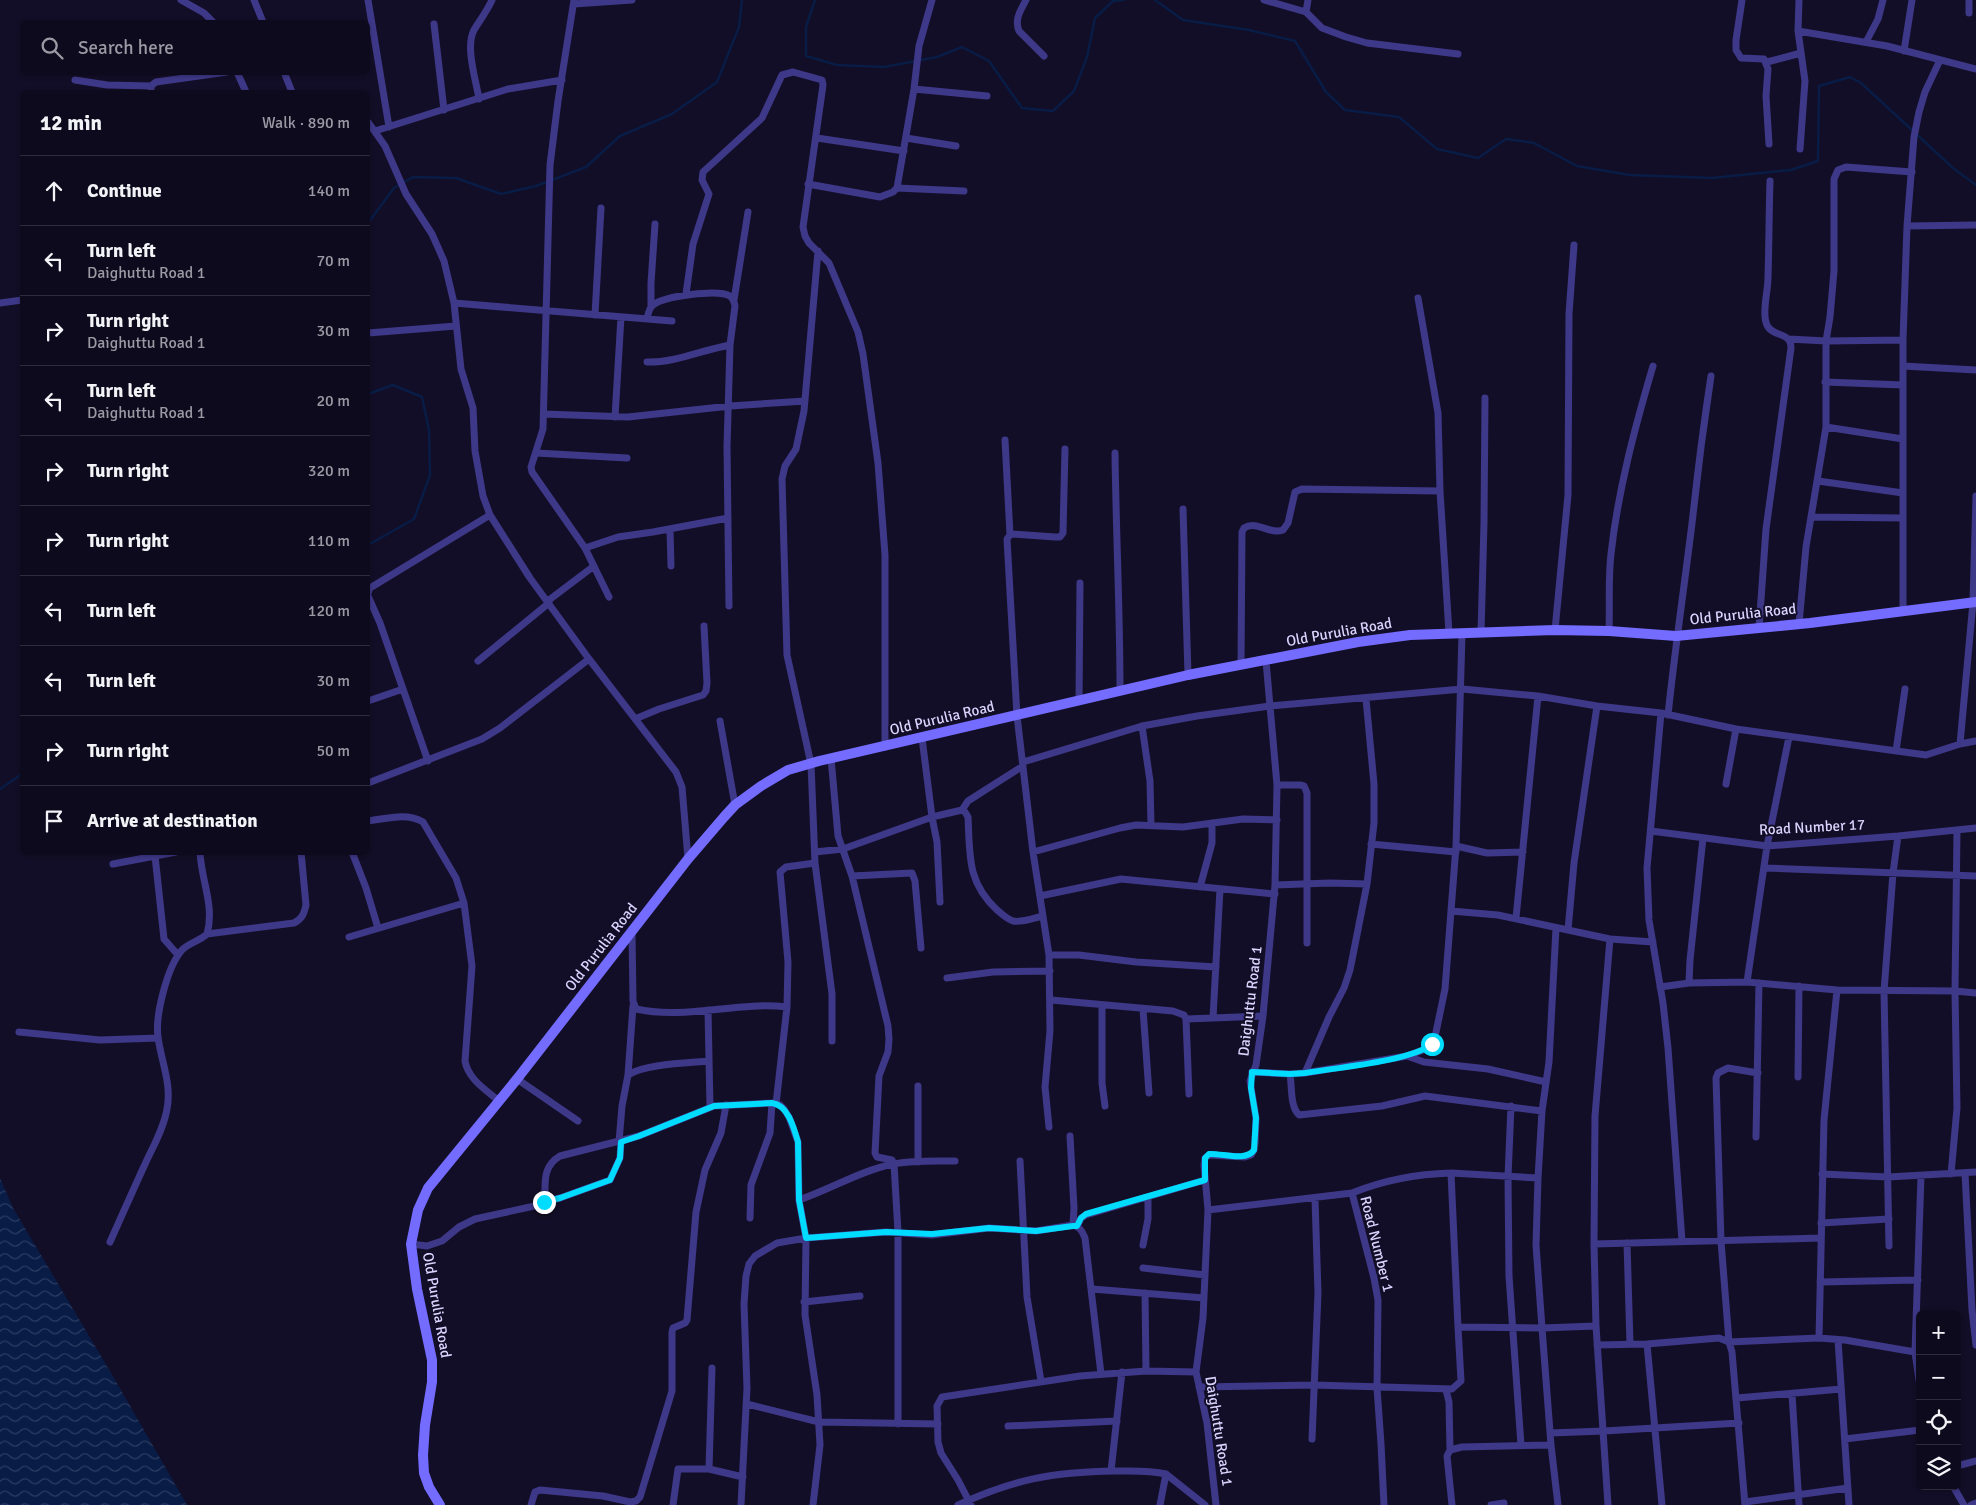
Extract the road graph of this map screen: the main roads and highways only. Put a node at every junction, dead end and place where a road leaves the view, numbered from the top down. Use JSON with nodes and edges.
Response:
{"nodes":[{"id":1,"x":1974,"y":602,"type":"edge"},
{"id":2,"x":440,"y":1505,"type":"edge"}],
"edges":[{"from":1,"to":2,"type":"main road","name":"Old Purulia Road"}]}
